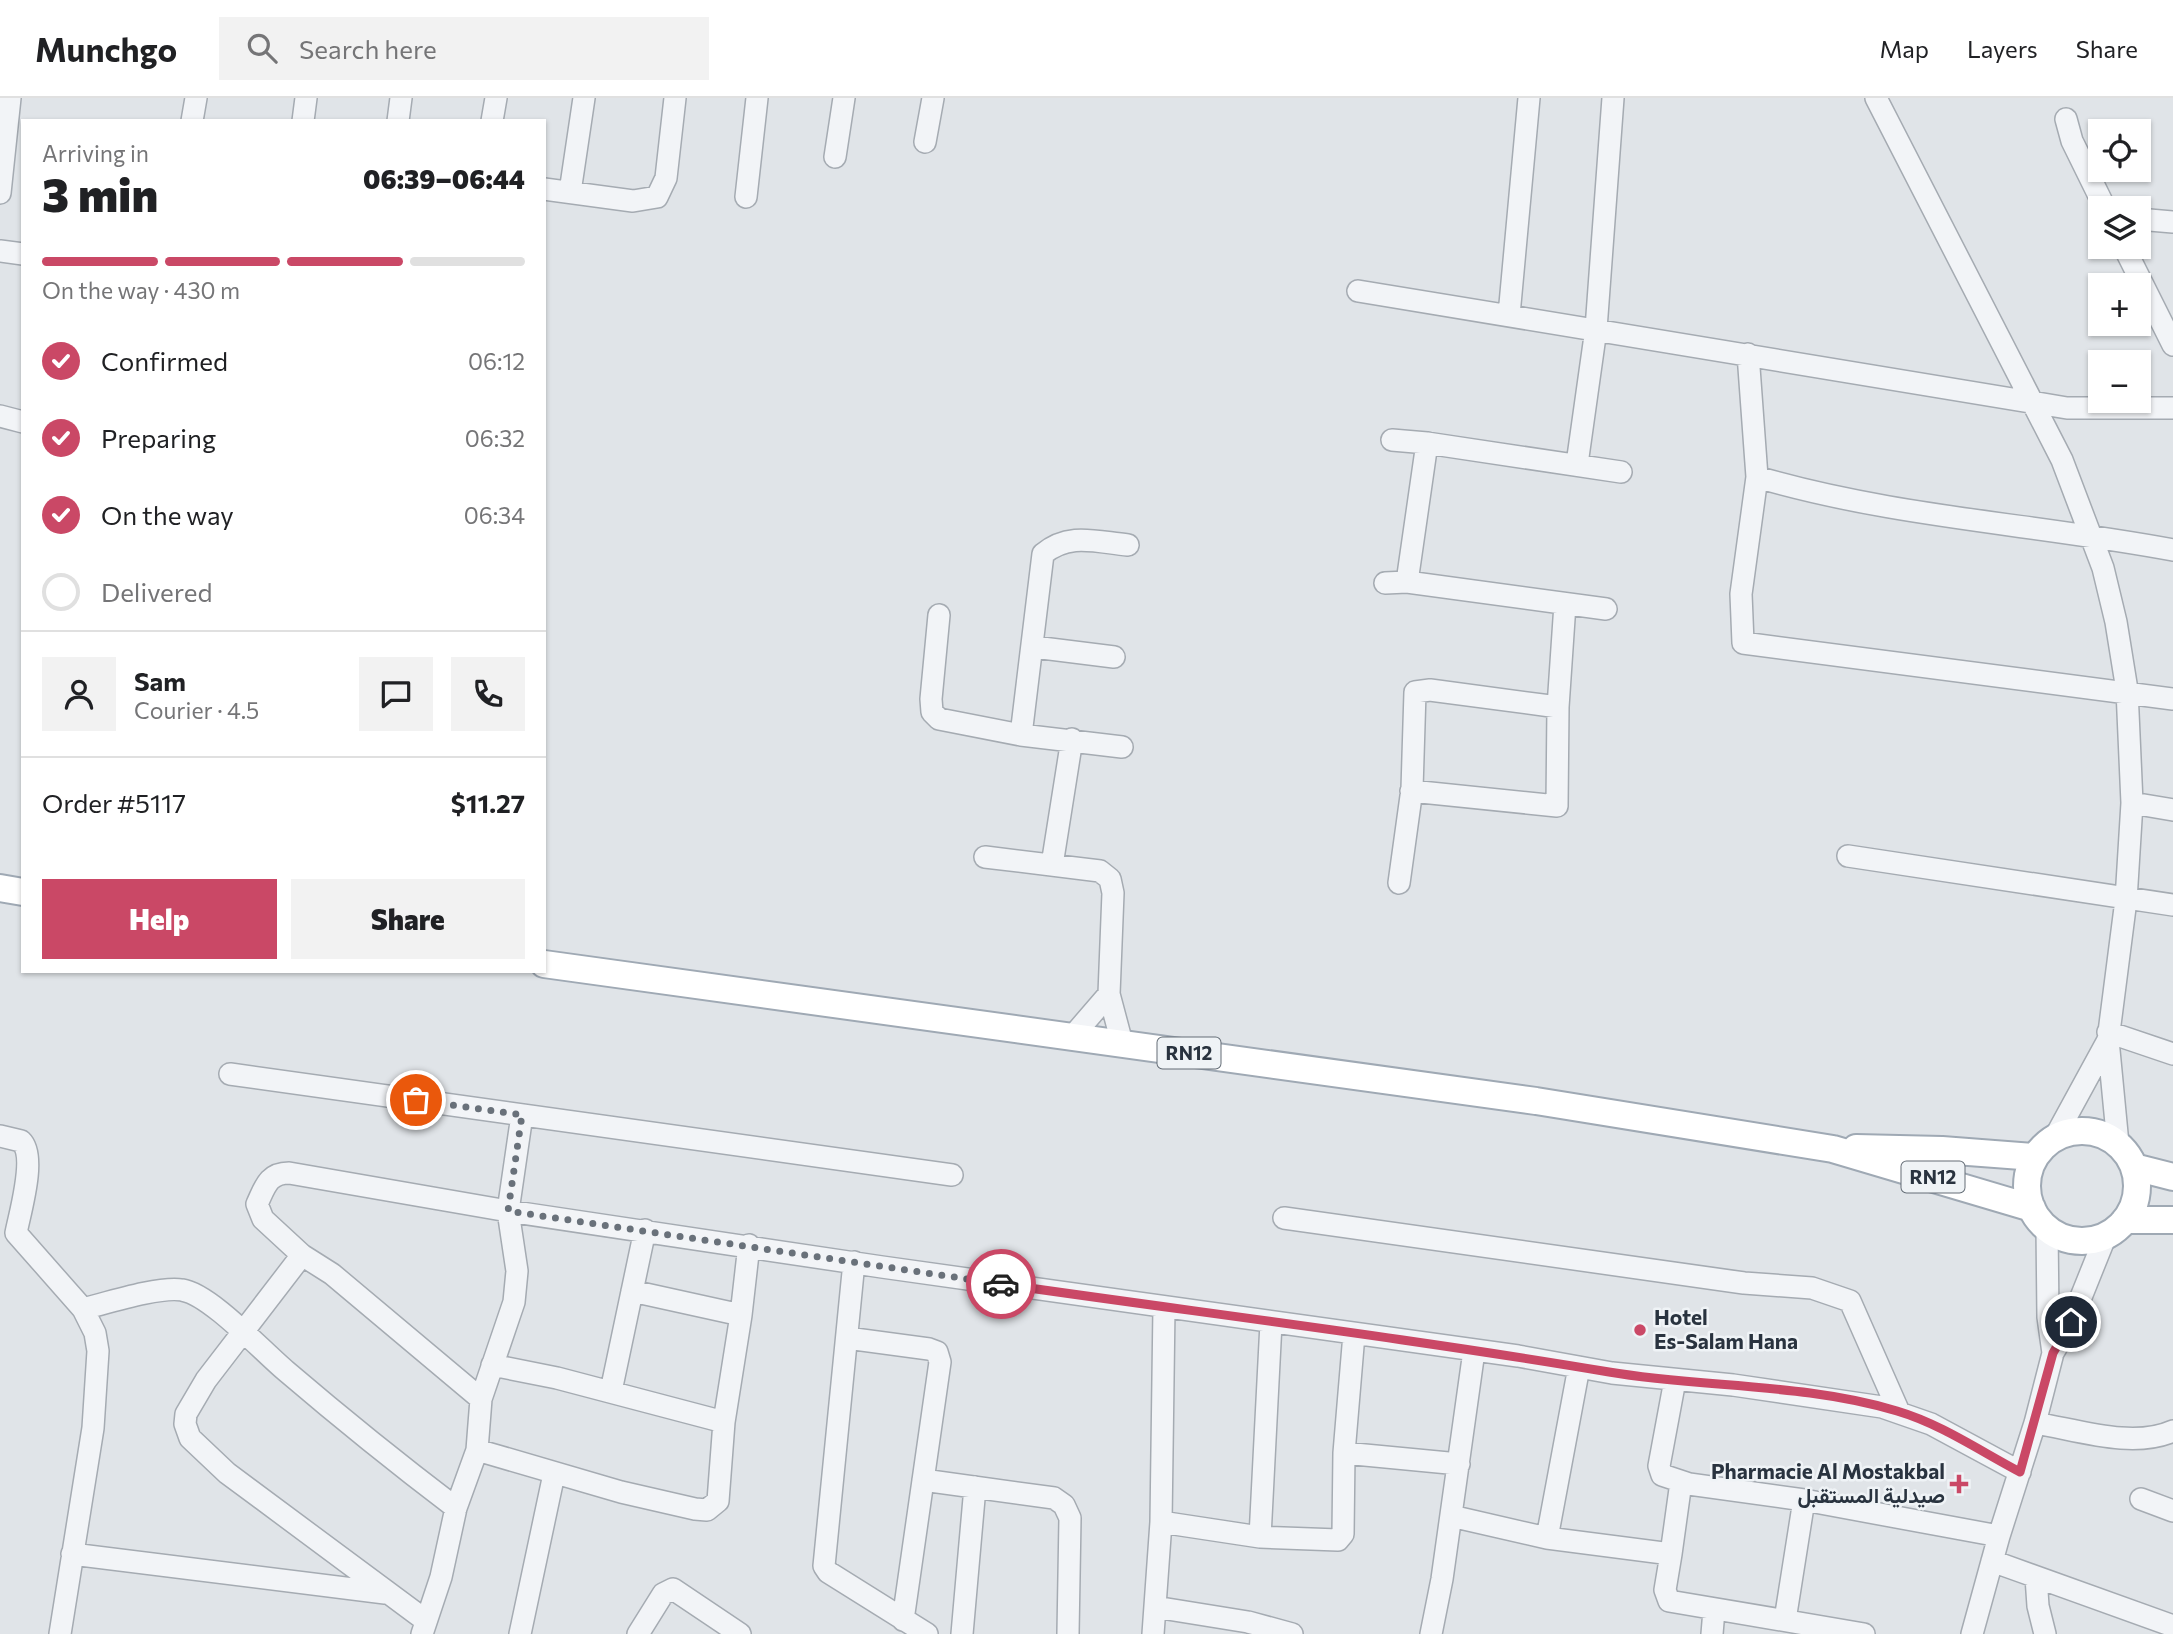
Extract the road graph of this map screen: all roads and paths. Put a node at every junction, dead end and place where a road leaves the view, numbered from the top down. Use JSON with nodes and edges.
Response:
{"nodes":[{"id":1,"x":10,"y":98,"type":"edge"},
{"id":2,"x":195,"y":98,"type":"edge"},
{"id":3,"x":306,"y":98,"type":"edge"},
{"id":4,"x":401,"y":98,"type":"edge"},
{"id":5,"x":496,"y":98,"type":"edge"},
{"id":6,"x":584,"y":98,"type":"edge"},
{"id":7,"x":675,"y":98,"type":"edge"},
{"id":8,"x":757,"y":98,"type":"edge"},
{"id":9,"x":844,"y":98,"type":"edge"},
{"id":10,"x":933,"y":98,"type":"edge"},
{"id":11,"x":1529,"y":98,"type":"edge"},
{"id":12,"x":1614,"y":98,"type":"edge"},
{"id":13,"x":1876,"y":98,"type":"edge"},
{"id":14,"x":192,"y":119,"type":"edge"},
{"id":15,"x":303,"y":119,"type":"edge"},
{"id":16,"x":398,"y":119,"type":"edge"},
{"id":17,"x":492,"y":119,"type":"edge"},
{"id":18,"x":2066,"y":119,"type":"dead end"},
{"id":19,"x":925,"y":142,"type":"dead end"},
{"id":20,"x":835,"y":156,"type":"dead end"},
{"id":21,"x":546,"y":188,"type":"edge"},
{"id":22,"x":0,"y":192,"type":"edge"},
{"id":23,"x":570,"y":192,"type":"junction"},
{"id":24,"x":2099,"y":196,"type":"edge"},
{"id":25,"x":746,"y":197,"type":"dead end"},
{"id":26,"x":2151,"y":220,"type":"edge"},
{"id":27,"x":2173,"y":222,"type":"edge"},
{"id":28,"x":0,"y":251,"type":"edge"},
{"id":29,"x":21,"y":254,"type":"edge"},
{"id":30,"x":2131,"y":259,"type":"edge"},
{"id":31,"x":1358,"y":291,"type":"dead end"},
{"id":32,"x":2165,"y":314,"type":"edge"},
{"id":33,"x":1509,"y":315,"type":"junction"},
{"id":34,"x":1596,"y":329,"type":"junction"},
{"id":35,"x":2173,"y":345,"type":"edge"},
{"id":36,"x":1748,"y":354,"type":"junction"},
{"id":37,"x":2033,"y":401,"type":"junction"},
{"id":38,"x":2173,"y":408,"type":"edge"},
{"id":39,"x":0,"y":416,"type":"edge"},
{"id":40,"x":21,"y":421,"type":"edge"},
{"id":41,"x":1392,"y":440,"type":"dead end"},
{"id":42,"x":1427,"y":443,"type":"junction"},
{"id":43,"x":1577,"y":464,"type":"junction"},
{"id":44,"x":1621,"y":472,"type":"dead end"},
{"id":45,"x":1757,"y":477,"type":"junction"},
{"id":46,"x":2092,"y":535,"type":"junction"},
{"id":47,"x":1128,"y":545,"type":"dead end"},
{"id":48,"x":2173,"y":550,"type":"edge"},
{"id":49,"x":1407,"y":582,"type":"junction"},
{"id":50,"x":1385,"y":583,"type":"dead end"},
{"id":51,"x":1565,"y":604,"type":"junction"},
{"id":52,"x":1606,"y":609,"type":"dead end"},
{"id":53,"x":940,"y":615,"type":"dead end"},
{"id":54,"x":1034,"y":647,"type":"junction"},
{"id":55,"x":1114,"y":657,"type":"dead end"},
{"id":56,"x":2127,"y":690,"type":"junction"},
{"id":57,"x":2173,"y":698,"type":"edge"},
{"id":58,"x":1558,"y":707,"type":"junction"},
{"id":59,"x":1021,"y":735,"type":"junction"},
{"id":60,"x":1072,"y":739,"type":"junction"},
{"id":61,"x":1122,"y":747,"type":"dead end"},
{"id":62,"x":1411,"y":791,"type":"junction"},
{"id":63,"x":2132,"y":803,"type":"junction"},
{"id":64,"x":2173,"y":810,"type":"edge"},
{"id":65,"x":1848,"y":856,"type":"dead end"},
{"id":66,"x":985,"y":857,"type":"dead end"},
{"id":67,"x":1052,"y":864,"type":"junction"},
{"id":68,"x":1399,"y":883,"type":"dead end"},
{"id":69,"x":0,"y":888,"type":"edge"},
{"id":70,"x":21,"y":892,"type":"edge"},
{"id":71,"x":2126,"y":900,"type":"junction"},
{"id":72,"x":2173,"y":905,"type":"edge"},
{"id":73,"x":546,"y":964,"type":"edge"},
{"id":74,"x":1110,"y":994,"type":"junction"},
{"id":75,"x":2108,"y":1036,"type":"junction"},
{"id":76,"x":1072,"y":1037,"type":"junction"},
{"id":77,"x":1122,"y":1044,"type":"junction"},
{"id":78,"x":2173,"y":1054,"type":"edge"},
{"id":79,"x":230,"y":1074,"type":"dead end"},
{"id":80,"x":522,"y":1115,"type":"junction"},
{"id":81,"x":0,"y":1136,"type":"edge"},
{"id":82,"x":2118,"y":1144,"type":"junction"},
{"id":83,"x":2044,"y":1148,"type":"junction"},
{"id":84,"x":1833,"y":1149,"type":"junction"},
{"id":85,"x":2134,"y":1167,"type":"junction"},
{"id":86,"x":952,"y":1175,"type":"dead end"},
{"id":87,"x":2173,"y":1177,"type":"edge"},
{"id":88,"x":508,"y":1211,"type":"junction"},
{"id":89,"x":1283,"y":1218,"type":"dead end"},
{"id":90,"x":2040,"y":1218,"type":"junction"},
{"id":91,"x":2173,"y":1220,"type":"edge"},
{"id":92,"x":2116,"y":1227,"type":"junction"},
{"id":93,"x":645,"y":1230,"type":"junction"},
{"id":94,"x":8,"y":1232,"type":"edge"},
{"id":95,"x":749,"y":1245,"type":"junction"},
{"id":96,"x":302,"y":1255,"type":"junction"},
{"id":97,"x":854,"y":1262,"type":"junction"},
{"id":98,"x":632,"y":1291,"type":"junction"},
{"id":99,"x":1164,"y":1307,"type":"junction"},
{"id":100,"x":83,"y":1309,"type":"junction"},
{"id":101,"x":741,"y":1315,"type":"junction"},
{"id":102,"x":1271,"y":1323,"type":"junction"},
{"id":103,"x":244,"y":1330,"type":"junction"},
{"id":104,"x":1354,"y":1334,"type":"junction"},
{"id":105,"x":847,"y":1338,"type":"junction"},
{"id":106,"x":1474,"y":1351,"type":"junction"},
{"id":107,"x":2053,"y":1353,"type":"junction"},
{"id":108,"x":492,"y":1365,"type":"junction"},
{"id":109,"x":1580,"y":1367,"type":"junction"},
{"id":110,"x":1675,"y":1380,"type":"junction"},
{"id":111,"x":611,"y":1391,"type":"junction"},
{"id":112,"x":481,"y":1399,"type":"junction"},
{"id":113,"x":1899,"y":1412,"type":"junction"},
{"id":114,"x":724,"y":1422,"type":"junction"},
{"id":115,"x":2035,"y":1423,"type":"junction"},
{"id":116,"x":2173,"y":1431,"type":"edge"},
{"id":117,"x":477,"y":1450,"type":"junction"},
{"id":118,"x":1344,"y":1453,"type":"junction"},
{"id":119,"x":1459,"y":1464,"type":"junction"},
{"id":120,"x":2020,"y":1472,"type":"junction"},
{"id":121,"x":554,"y":1474,"type":"junction"},
{"id":122,"x":923,"y":1480,"type":"junction"},
{"id":123,"x":1682,"y":1482,"type":"junction"},
{"id":124,"x":975,"y":1487,"type":"junction"},
{"id":125,"x":2141,"y":1499,"type":"dead end"},
{"id":126,"x":1804,"y":1500,"type":"junction"},
{"id":127,"x":456,"y":1508,"type":"junction"},
{"id":128,"x":2173,"y":1511,"type":"edge"},
{"id":129,"x":1451,"y":1516,"type":"junction"},
{"id":130,"x":1161,"y":1522,"type":"junction"},
{"id":131,"x":1998,"y":1536,"type":"junction"},
{"id":132,"x":1260,"y":1537,"type":"junction"},
{"id":133,"x":1547,"y":1538,"type":"junction"},
{"id":134,"x":72,"y":1554,"type":"junction"},
{"id":135,"x":1671,"y":1554,"type":"junction"},
{"id":136,"x":1992,"y":1561,"type":"junction"},
{"id":137,"x":2036,"y":1577,"type":"junction"},
{"id":138,"x":386,"y":1593,"type":"junction"},
{"id":139,"x":1155,"y":1607,"type":"junction"},
{"id":140,"x":1714,"y":1610,"type":"junction"},
{"id":141,"x":903,"y":1620,"type":"junction"},
{"id":142,"x":1785,"y":1620,"type":"junction"},
{"id":143,"x":2173,"y":1626,"type":"edge"},
{"id":144,"x":424,"y":1627,"type":"edge"},
{"id":145,"x":1248,"y":1628,"type":"edge"},
{"id":146,"x":60,"y":1634,"type":"edge"},
{"id":147,"x":520,"y":1634,"type":"edge"},
{"id":148,"x":638,"y":1634,"type":"edge"},
{"id":149,"x":740,"y":1634,"type":"edge"},
{"id":150,"x":926,"y":1634,"type":"edge"},
{"id":151,"x":962,"y":1634,"type":"edge"},
{"id":152,"x":1068,"y":1634,"type":"edge"},
{"id":153,"x":1153,"y":1634,"type":"edge"},
{"id":154,"x":1292,"y":1634,"type":"edge"},
{"id":155,"x":1432,"y":1634,"type":"edge"},
{"id":156,"x":1712,"y":1634,"type":"edge"},
{"id":157,"x":1864,"y":1634,"type":"edge"},
{"id":158,"x":1972,"y":1634,"type":"edge"},
{"id":159,"x":2045,"y":1634,"type":"edge"}],
"edges":[{"from":1,"to":22,"type":"street"},
{"from":2,"to":14,"type":"street"},
{"from":3,"to":15,"type":"street"},
{"from":4,"to":16,"type":"street"},
{"from":5,"to":17,"type":"street"},
{"from":6,"to":23,"type":"street"},
{"from":7,"to":23,"type":"street"},
{"from":8,"to":25,"type":"street"},
{"from":9,"to":20,"type":"street"},
{"from":10,"to":19,"type":"street"},
{"from":11,"to":33,"type":"street"},
{"from":12,"to":34,"type":"street"},
{"from":13,"to":37,"type":"street"},
{"from":18,"to":24,"type":"street"},
{"from":21,"to":23,"type":"street"},
{"from":26,"to":27,"type":"street"},
{"from":28,"to":29,"type":"street"},
{"from":30,"to":32,"type":"street"},
{"from":31,"to":33,"type":"street"},
{"from":32,"to":35,"type":"street"},
{"from":33,"to":34,"type":"street"},
{"from":34,"to":36,"type":"street"},
{"from":34,"to":43,"type":"street"},
{"from":36,"to":37,"type":"street"},
{"from":36,"to":45,"type":"street"},
{"from":37,"to":38,"type":"street"},
{"from":37,"to":46,"type":"street"},
{"from":39,"to":40,"type":"street"},
{"from":41,"to":42,"type":"street"},
{"from":42,"to":43,"type":"street"},
{"from":42,"to":49,"type":"street"},
{"from":43,"to":44,"type":"street"},
{"from":45,"to":46,"type":"street"},
{"from":45,"to":56,"type":"street"},
{"from":46,"to":48,"type":"street"},
{"from":46,"to":56,"type":"street"},
{"from":47,"to":54,"type":"street"},
{"from":49,"to":50,"type":"street"},
{"from":49,"to":51,"type":"street"},
{"from":51,"to":52,"type":"street"},
{"from":51,"to":58,"type":"street"},
{"from":53,"to":59,"type":"street"},
{"from":54,"to":55,"type":"street"},
{"from":54,"to":59,"type":"street"},
{"from":56,"to":57,"type":"street"},
{"from":56,"to":63,"type":"street"},
{"from":58,"to":62,"type":"street"},
{"from":58,"to":62,"type":"street"},
{"from":59,"to":60,"type":"street"},
{"from":60,"to":61,"type":"street"},
{"from":60,"to":67,"type":"street"},
{"from":62,"to":68,"type":"street"},
{"from":63,"to":64,"type":"street"},
{"from":63,"to":71,"type":"street"},
{"from":65,"to":71,"type":"street"},
{"from":66,"to":67,"type":"street"},
{"from":67,"to":74,"type":"street"},
{"from":69,"to":70,"type":"main road"},
{"from":71,"to":72,"type":"street"},
{"from":71,"to":75,"type":"street"},
{"from":73,"to":76,"type":"main road","number":"RN12"},
{"from":74,"to":76,"type":"street"},
{"from":74,"to":77,"type":"street"},
{"from":75,"to":78,"type":"street"},
{"from":75,"to":82,"type":"street"},
{"from":75,"to":83,"type":"street"},
{"from":76,"to":77,"type":"main road","number":"RN12"},
{"from":77,"to":84,"type":"main road","number":"RN12"},
{"from":79,"to":80,"type":"street"},
{"from":80,"to":86,"type":"street"},
{"from":80,"to":88,"type":"street"},
{"from":81,"to":94,"type":"street"},
{"from":82,"to":83,"type":"main road"},
{"from":82,"to":85,"type":"main road"},
{"from":83,"to":84,"type":"main road","number":"RN12"},
{"from":83,"to":90,"type":"main road"},
{"from":84,"to":90,"type":"main road","number":"RN12"},
{"from":85,"to":87,"type":"main road"},
{"from":85,"to":92,"type":"main road"},
{"from":88,"to":93,"type":"street"},
{"from":88,"to":96,"type":"street"},
{"from":88,"to":108,"type":"street"},
{"from":89,"to":113,"type":"street"},
{"from":90,"to":92,"type":"main road"},
{"from":90,"to":107,"type":"street"},
{"from":91,"to":92,"type":"main road"},
{"from":92,"to":107,"type":"street"},
{"from":93,"to":95,"type":"street"},
{"from":93,"to":98,"type":"street"},
{"from":94,"to":100,"type":"street"},
{"from":95,"to":97,"type":"street"},
{"from":95,"to":101,"type":"street"},
{"from":96,"to":103,"type":"street"},
{"from":96,"to":112,"type":"street"},
{"from":97,"to":99,"type":"street"},
{"from":97,"to":105,"type":"street"},
{"from":98,"to":101,"type":"street"},
{"from":98,"to":111,"type":"street"},
{"from":99,"to":102,"type":"street"},
{"from":99,"to":130,"type":"street"},
{"from":100,"to":103,"type":"street"},
{"from":100,"to":134,"type":"street"},
{"from":101,"to":114,"type":"street"},
{"from":102,"to":104,"type":"street"},
{"from":102,"to":132,"type":"street"},
{"from":103,"to":127,"type":"street"},
{"from":103,"to":138,"type":"street"},
{"from":104,"to":106,"type":"street"},
{"from":104,"to":118,"type":"street"},
{"from":105,"to":122,"type":"street"},
{"from":105,"to":141,"type":"street"},
{"from":106,"to":109,"type":"street"},
{"from":106,"to":119,"type":"street"},
{"from":107,"to":115,"type":"street"},
{"from":108,"to":111,"type":"street"},
{"from":108,"to":112,"type":"street"},
{"from":109,"to":110,"type":"street"},
{"from":109,"to":133,"type":"street"},
{"from":110,"to":113,"type":"street"},
{"from":110,"to":123,"type":"street"},
{"from":111,"to":114,"type":"street"},
{"from":112,"to":117,"type":"street"},
{"from":113,"to":120,"type":"street"},
{"from":114,"to":121,"type":"street"},
{"from":115,"to":116,"type":"street"},
{"from":115,"to":120,"type":"street"},
{"from":117,"to":121,"type":"street"},
{"from":117,"to":127,"type":"street"},
{"from":118,"to":119,"type":"street"},
{"from":118,"to":132,"type":"street"},
{"from":119,"to":129,"type":"street"},
{"from":120,"to":131,"type":"street"},
{"from":121,"to":147,"type":"street"},
{"from":122,"to":124,"type":"street"},
{"from":122,"to":141,"type":"street"},
{"from":123,"to":126,"type":"street"},
{"from":123,"to":135,"type":"street"},
{"from":124,"to":151,"type":"street"},
{"from":124,"to":152,"type":"street"},
{"from":125,"to":128,"type":"street"},
{"from":126,"to":131,"type":"street"},
{"from":126,"to":142,"type":"street"},
{"from":127,"to":144,"type":"street"},
{"from":129,"to":133,"type":"street"},
{"from":129,"to":155,"type":"street"},
{"from":130,"to":132,"type":"street"},
{"from":130,"to":139,"type":"street"},
{"from":131,"to":136,"type":"street"},
{"from":133,"to":135,"type":"street"},
{"from":134,"to":138,"type":"street"},
{"from":134,"to":146,"type":"street"},
{"from":135,"to":140,"type":"street"},
{"from":136,"to":137,"type":"street"},
{"from":136,"to":158,"type":"street"},
{"from":137,"to":143,"type":"street"},
{"from":137,"to":159,"type":"street"},
{"from":138,"to":144,"type":"street"},
{"from":139,"to":145,"type":"street"},
{"from":139,"to":153,"type":"street"},
{"from":140,"to":142,"type":"street"},
{"from":140,"to":156,"type":"street"},
{"from":141,"to":150,"type":"street"},
{"from":142,"to":157,"type":"street"},
{"from":145,"to":154,"type":"street"},
{"from":148,"to":149,"type":"street"}]}
